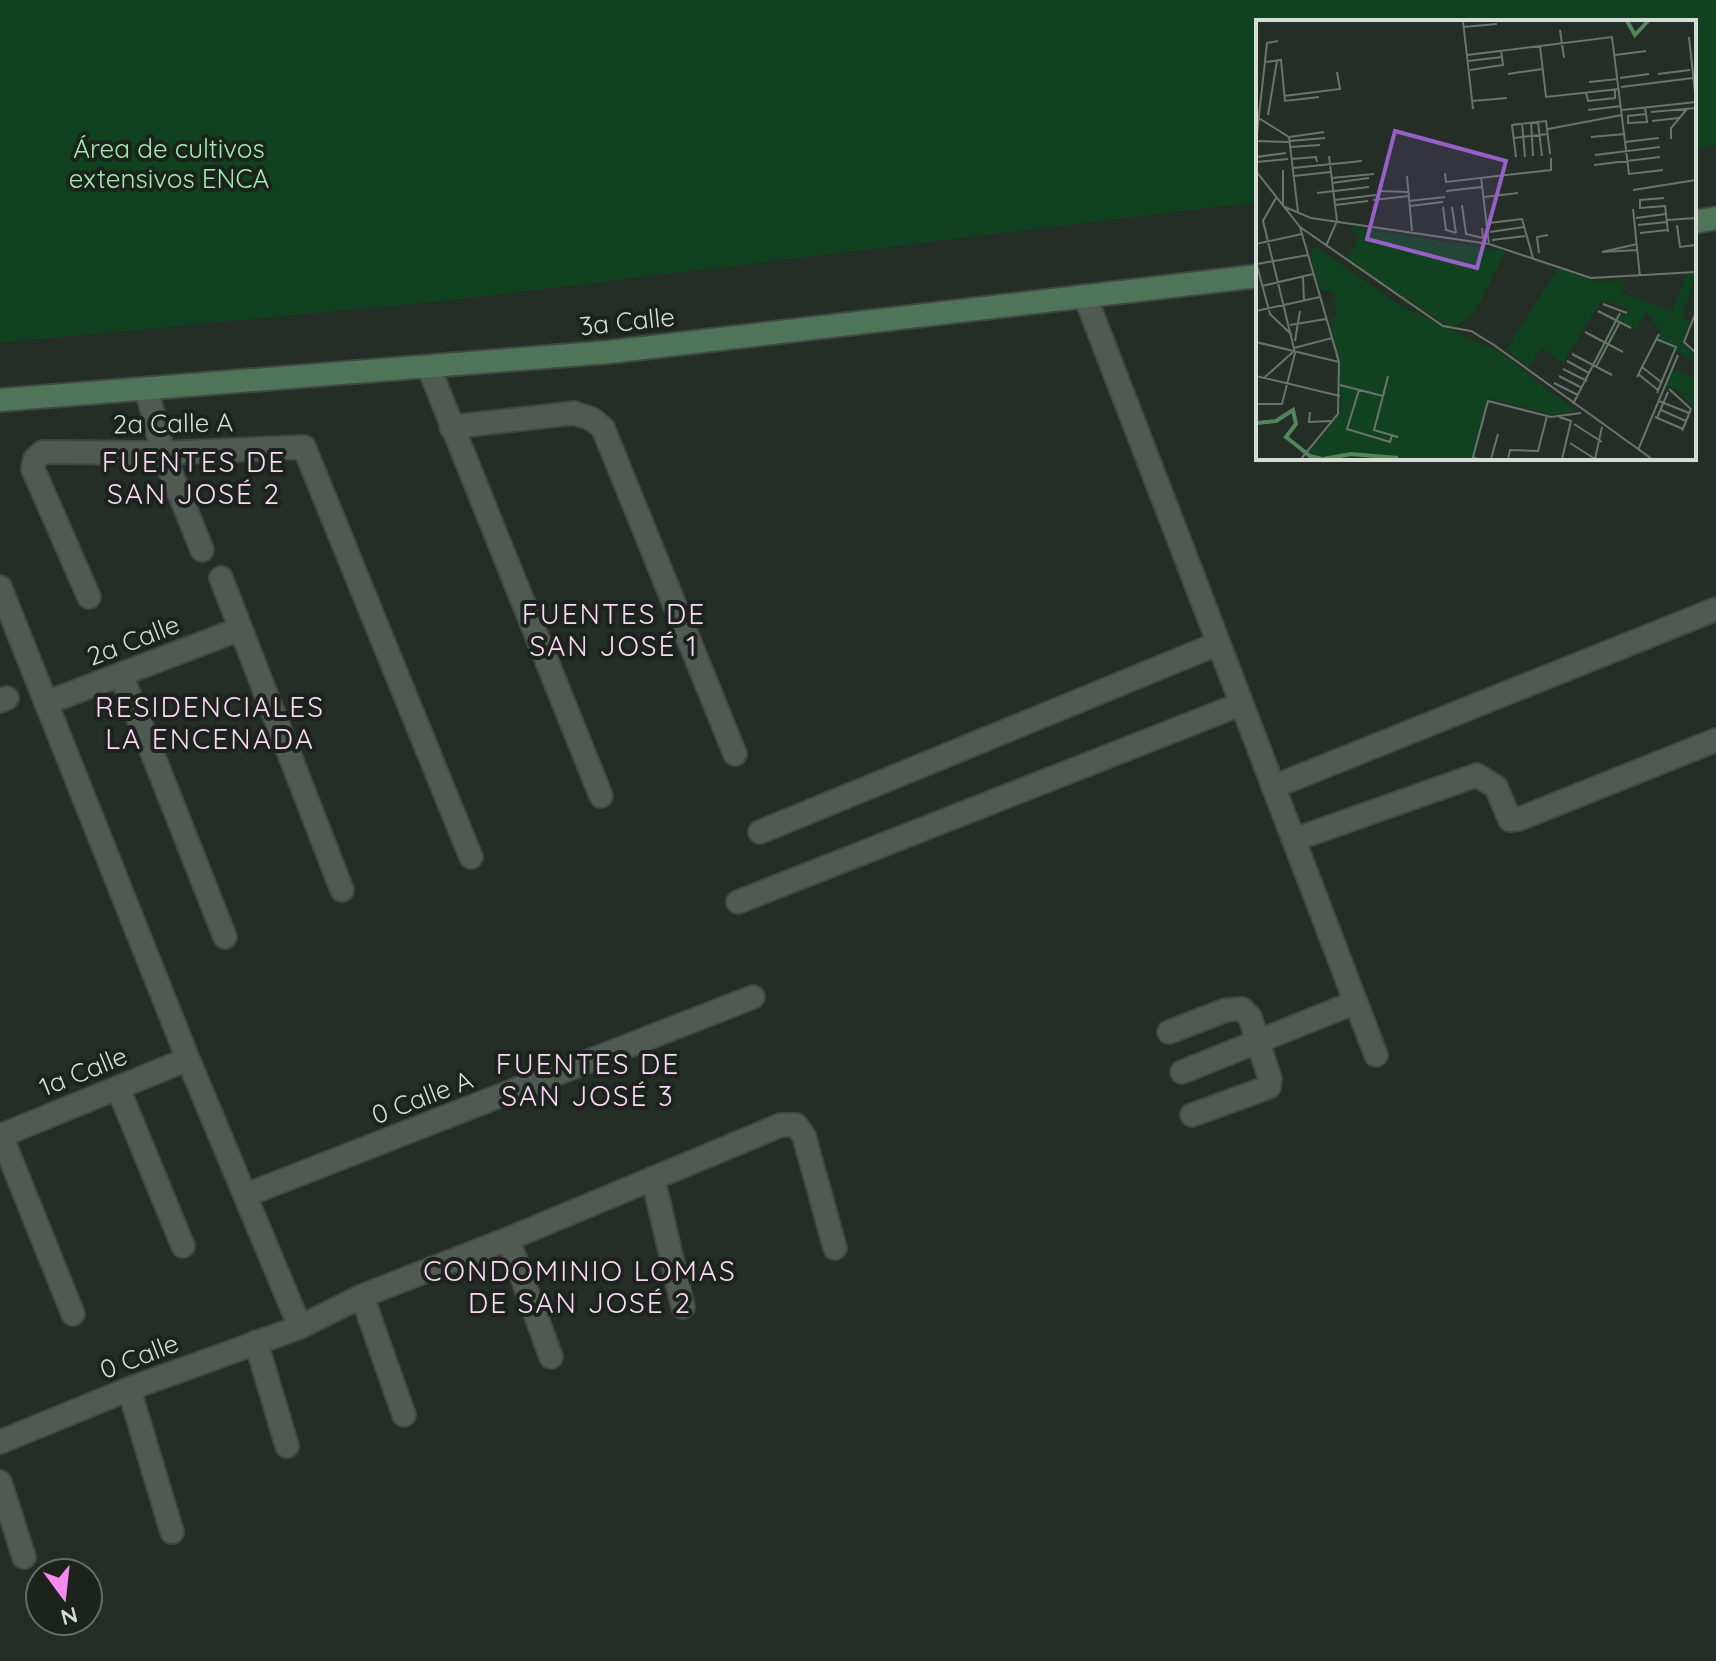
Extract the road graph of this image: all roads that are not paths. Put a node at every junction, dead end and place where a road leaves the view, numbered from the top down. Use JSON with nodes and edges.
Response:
{"nodes":[{"id":1,"x":1716,"y":218,"type":"edge"},
{"id":2,"x":1696,"y":222,"type":"edge"},
{"id":3,"x":1256,"y":276,"type":"edge"},
{"id":4,"x":1085,"y":296,"type":"junction"},
{"id":5,"x":429,"y":368,"type":"junction"},
{"id":6,"x":147,"y":391,"type":"junction"},
{"id":7,"x":0,"y":400,"type":"edge"},
{"id":8,"x":451,"y":427,"type":"junction"},
{"id":9,"x":163,"y":453,"type":"junction"},
{"id":10,"x":202,"y":550,"type":"dead end"},
{"id":11,"x":221,"y":578,"type":"dead end"},
{"id":12,"x":0,"y":587,"type":"edge"},
{"id":13,"x":89,"y":597,"type":"dead end"},
{"id":14,"x":1716,"y":609,"type":"edge"},
{"id":15,"x":240,"y":629,"type":"junction"},
{"id":16,"x":1217,"y":644,"type":"junction"},
{"id":17,"x":121,"y":674,"type":"junction"},
{"id":18,"x":46,"y":703,"type":"junction"},
{"id":19,"x":1241,"y":704,"type":"junction"},
{"id":20,"x":1716,"y":740,"type":"edge"},
{"id":21,"x":735,"y":754,"type":"dead end"},
{"id":22,"x":1273,"y":787,"type":"junction"},
{"id":23,"x":601,"y":796,"type":"dead end"},
{"id":24,"x":760,"y":832,"type":"dead end"},
{"id":25,"x":1296,"y":839,"type":"junction"},
{"id":26,"x":471,"y":857,"type":"dead end"},
{"id":27,"x":342,"y":890,"type":"dead end"},
{"id":28,"x":738,"y":902,"type":"dead end"},
{"id":29,"x":225,"y":937,"type":"dead end"},
{"id":30,"x":753,"y":997,"type":"dead end"},
{"id":31,"x":1356,"y":1002,"type":"junction"},
{"id":32,"x":1169,"y":1032,"type":"dead end"},
{"id":33,"x":1257,"y":1042,"type":"junction"},
{"id":34,"x":1376,"y":1055,"type":"dead end"},
{"id":35,"x":188,"y":1059,"type":"junction"},
{"id":36,"x":1182,"y":1072,"type":"dead end"},
{"id":37,"x":118,"y":1088,"type":"junction"},
{"id":38,"x":1192,"y":1115,"type":"dead end"},
{"id":39,"x":1,"y":1136,"type":"edge"},
{"id":40,"x":653,"y":1178,"type":"junction"},
{"id":41,"x":246,"y":1195,"type":"junction"},
{"id":42,"x":508,"y":1239,"type":"junction"},
{"id":43,"x":183,"y":1246,"type":"dead end"},
{"id":44,"x":835,"y":1248,"type":"dead end"},
{"id":45,"x":362,"y":1296,"type":"junction"},
{"id":46,"x":683,"y":1307,"type":"dead end"},
{"id":47,"x":73,"y":1314,"type":"dead end"},
{"id":48,"x":300,"y":1327,"type":"junction"},
{"id":49,"x":256,"y":1342,"type":"junction"},
{"id":50,"x":551,"y":1357,"type":"dead end"},
{"id":51,"x":129,"y":1389,"type":"junction"},
{"id":52,"x":404,"y":1415,"type":"dead end"},
{"id":53,"x":0,"y":1442,"type":"edge"},
{"id":54,"x":287,"y":1446,"type":"dead end"},
{"id":55,"x":0,"y":1482,"type":"edge"},
{"id":56,"x":172,"y":1532,"type":"dead end"},
{"id":57,"x":24,"y":1557,"type":"dead end"}],
"edges":[{"from":1,"to":2,"type":"main road"},
{"from":3,"to":4,"type":"main road","name":"3a Calle"},
{"from":4,"to":5,"type":"main road","name":"3a Calle"},
{"from":4,"to":16,"type":"street"},
{"from":5,"to":6,"type":"main road","name":"3a Calle"},
{"from":5,"to":8,"type":"street"},
{"from":6,"to":7,"type":"main road","name":"3a Calle"},
{"from":6,"to":9,"type":"street"},
{"from":8,"to":21,"type":"street"},
{"from":8,"to":23,"type":"street"},
{"from":9,"to":10,"type":"street"},
{"from":9,"to":13,"type":"street","name":"2a Calle A"},
{"from":9,"to":26,"type":"street","name":"2a Calle A"},
{"from":11,"to":15,"type":"street"},
{"from":12,"to":18,"type":"street"},
{"from":14,"to":22,"type":"street"},
{"from":15,"to":17,"type":"street","name":"2a Calle"},
{"from":15,"to":27,"type":"street"},
{"from":16,"to":19,"type":"street"},
{"from":16,"to":24,"type":"street"},
{"from":17,"to":18,"type":"street","name":"2a Calle"},
{"from":17,"to":29,"type":"street"},
{"from":18,"to":35,"type":"street"},
{"from":19,"to":22,"type":"street"},
{"from":19,"to":28,"type":"street"},
{"from":20,"to":25,"type":"street"},
{"from":22,"to":25,"type":"street"},
{"from":25,"to":31,"type":"street"},
{"from":30,"to":41,"type":"street","name":"0 Calle A"},
{"from":31,"to":33,"type":"street"},
{"from":31,"to":34,"type":"street"},
{"from":32,"to":33,"type":"street"},
{"from":33,"to":36,"type":"street"},
{"from":33,"to":38,"type":"street"},
{"from":35,"to":37,"type":"street","name":"1a Calle"},
{"from":35,"to":41,"type":"street"},
{"from":37,"to":39,"type":"street","name":"1a Calle"},
{"from":37,"to":43,"type":"street"},
{"from":39,"to":47,"type":"street"},
{"from":40,"to":42,"type":"street","name":"0 Calle"},
{"from":40,"to":44,"type":"street","name":"0 Calle"},
{"from":40,"to":46,"type":"street"},
{"from":41,"to":48,"type":"street"},
{"from":42,"to":45,"type":"street","name":"0 Calle"},
{"from":42,"to":50,"type":"street"},
{"from":45,"to":48,"type":"street","name":"0 Calle"},
{"from":45,"to":52,"type":"street"},
{"from":48,"to":49,"type":"street","name":"0 Calle"},
{"from":49,"to":51,"type":"street","name":"0 Calle"},
{"from":49,"to":54,"type":"street"},
{"from":51,"to":53,"type":"street","name":"0 Calle"},
{"from":51,"to":56,"type":"street"},
{"from":55,"to":57,"type":"street"}]}
